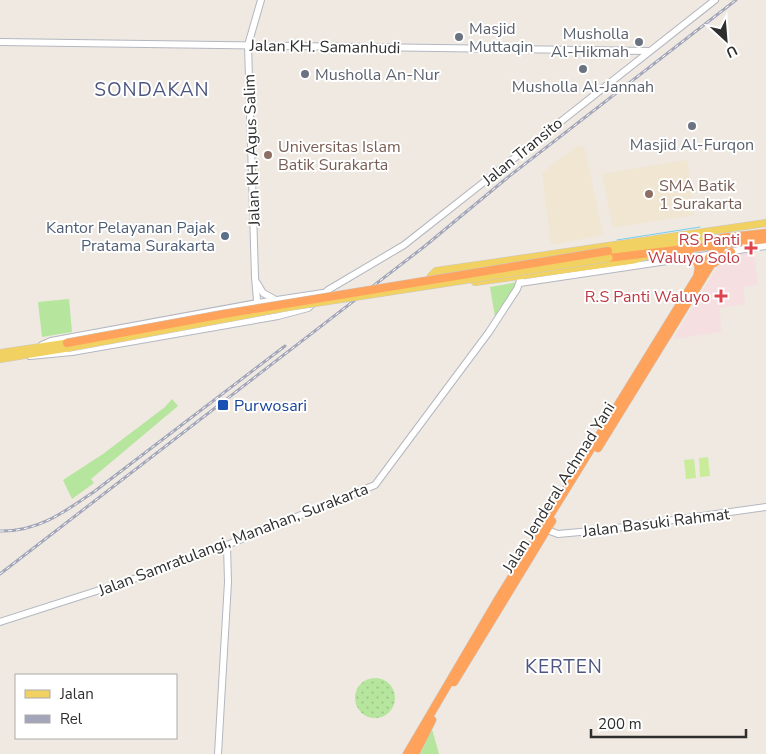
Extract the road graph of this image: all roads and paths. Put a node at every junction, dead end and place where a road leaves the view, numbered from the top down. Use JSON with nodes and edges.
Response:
{"nodes":[{"id":1,"x":261,"y":0,"type":"edge"},
{"id":2,"x":715,"y":0,"type":"edge"},
{"id":3,"x":0,"y":42,"type":"edge"},
{"id":4,"x":248,"y":45,"type":"junction"},
{"id":5,"x":649,"y":51,"type":"junction"},
{"id":6,"x":766,"y":223,"type":"edge"},
{"id":7,"x":766,"y":233,"type":"edge"},
{"id":8,"x":766,"y":239,"type":"edge"},
{"id":9,"x":719,"y":246,"type":"junction"},
{"id":10,"x":766,"y":246,"type":"edge"},
{"id":11,"x":678,"y":250,"type":"junction"},
{"id":12,"x":731,"y":252,"type":"junction"},
{"id":13,"x":609,"y":254,"type":"junction"},
{"id":14,"x":652,"y":254,"type":"junction"},
{"id":15,"x":694,"y":258,"type":"junction"},
{"id":16,"x":709,"y":268,"type":"junction"},
{"id":17,"x":522,"y":275,"type":"junction"},
{"id":18,"x":695,"y":279,"type":"junction"},
{"id":19,"x":255,"y":280,"type":"junction"},
{"id":20,"x":519,"y":284,"type":"junction"},
{"id":21,"x":323,"y":293,"type":"junction"},
{"id":22,"x":310,"y":295,"type":"junction"},
{"id":23,"x":276,"y":300,"type":"junction"},
{"id":24,"x":257,"y":303,"type":"junction"},
{"id":25,"x":312,"y":305,"type":"junction"},
{"id":26,"x":678,"y":312,"type":"junction"},
{"id":27,"x":259,"y":319,"type":"junction"},
{"id":28,"x":67,"y":345,"type":"junction"},
{"id":29,"x":39,"y":346,"type":"junction"},
{"id":30,"x":0,"y":353,"type":"edge"},
{"id":31,"x":19,"y":356,"type":"junction"},
{"id":32,"x":0,"y":360,"type":"edge"},
{"id":33,"x":766,"y":507,"type":"edge"},
{"id":34,"x":550,"y":531,"type":"junction"},
{"id":35,"x":227,"y":545,"type":"junction"},
{"id":36,"x":528,"y":555,"type":"junction"},
{"id":37,"x":0,"y":622,"type":"edge"},
{"id":38,"x":218,"y":754,"type":"edge"},
{"id":39,"x":407,"y":754,"type":"edge"},
{"id":40,"x":415,"y":754,"type":"edge"}],
"edges":[{"from":1,"to":4,"type":"main road","name":"Jalan KH. Agus Salim"},
{"from":2,"to":5,"type":"main road","name":"Jalan Transito"},
{"from":3,"to":4,"type":"main road","name":"Jalan KH. Samanhudi"},
{"from":4,"to":5,"type":"main road","name":"Jalan KH. Samanhudi"},
{"from":4,"to":19,"type":"main road","name":"Jalan KH. Agus Salim"},
{"from":5,"to":21,"type":"main road","name":"Jalan Transito"},
{"from":6,"to":17,"type":"main road"},
{"from":7,"to":9,"type":"highway"},
{"from":8,"to":9,"type":"highway"},
{"from":9,"to":11,"type":"highway"},
{"from":9,"to":12,"type":"main road"},
{"from":9,"to":13,"type":"main road"},
{"from":9,"to":15,"type":"main road"},
{"from":9,"to":16,"type":"highway","name":"Jalan Jenderal Achmad Yani"},
{"from":9,"to":18,"type":"highway","name":"Jalan Jenderal Achmad Yani"},
{"from":10,"to":12,"type":"main road"},
{"from":11,"to":14,"type":"highway"},
{"from":11,"to":15,"type":"highway"},
{"from":12,"to":16,"type":"highway"},
{"from":13,"to":14,"type":"highway"},
{"from":13,"to":28,"type":"highway","bridge":true},
{"from":14,"to":17,"type":"main road"},
{"from":15,"to":18,"type":"highway"},
{"from":15,"to":20,"type":"main road"},
{"from":16,"to":26,"type":"highway","name":"Jalan Jenderal Achmad Yani"},
{"from":17,"to":20,"type":"main road"},
{"from":18,"to":26,"type":"highway","name":"Jalan Jenderal Achmad Yani"},
{"from":19,"to":23,"type":"main road"},
{"from":19,"to":24,"type":"main road","name":"Jalan KH. Agus Salim"},
{"from":20,"to":35,"type":"main road","name":"Jalan Samratulangi, Manahan, Surakarta"},
{"from":21,"to":22,"type":"main road"},
{"from":21,"to":25,"type":"main road"},
{"from":22,"to":23,"type":"main road"},
{"from":22,"to":25,"type":"main road"},
{"from":23,"to":24,"type":"main road"},
{"from":24,"to":27,"type":"main road","name":"Jalan KH. Agus Salim"},
{"from":24,"to":29,"type":"main road"},
{"from":25,"to":27,"type":"main road"},
{"from":26,"to":34,"type":"highway","name":"Jalan Jenderal Achmad Yani"},
{"from":27,"to":31,"type":"main road"},
{"from":28,"to":29,"type":"main road"},
{"from":28,"to":31,"type":"main road"},
{"from":29,"to":30,"type":"main road"},
{"from":31,"to":32,"type":"main road"},
{"from":33,"to":34,"type":"main road","name":"Jalan Basuki Rahmat"},
{"from":34,"to":36,"type":"highway","name":"Jalan Jenderal Achmad Yani"},
{"from":35,"to":37,"type":"main road","name":"Jalan Samratulangi, Manahan, Surakarta"},
{"from":35,"to":38,"type":"main road"},
{"from":36,"to":39,"type":"highway","name":"Jalan Jenderal Achmad Yani"},
{"from":36,"to":40,"type":"highway","name":"Jalan Jenderal Achmad Yani"}]}
